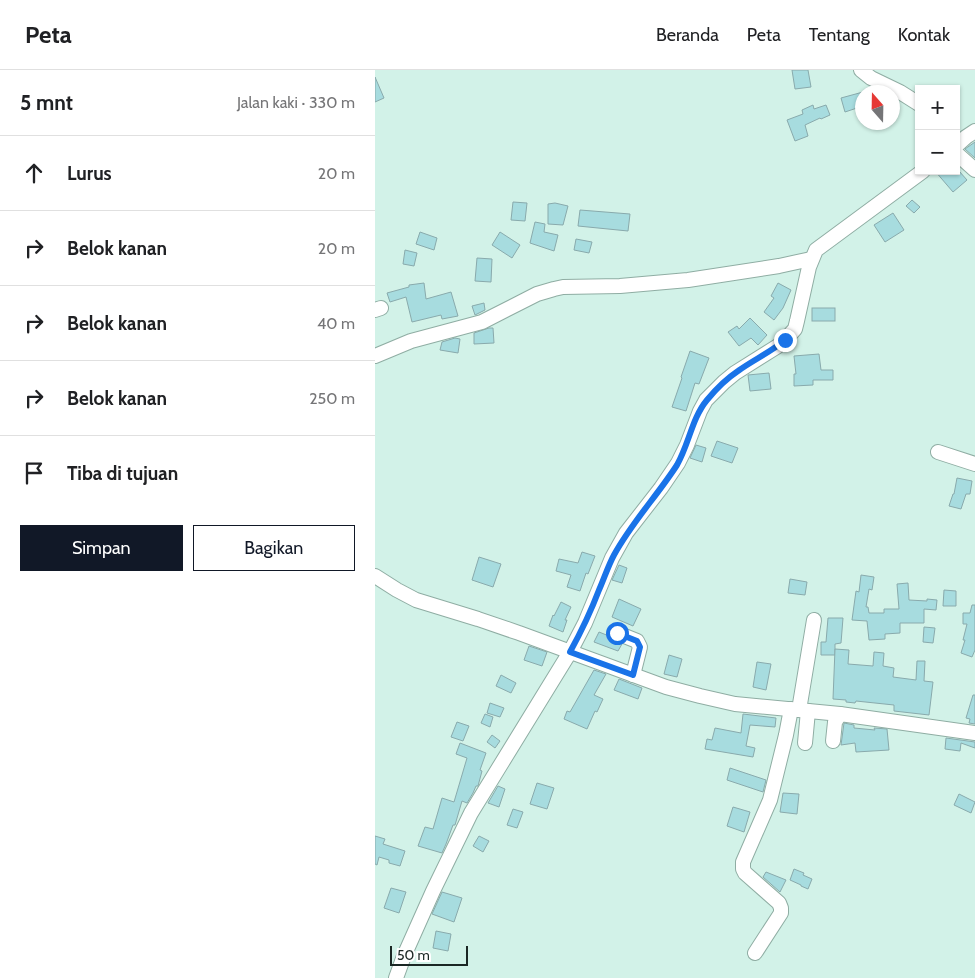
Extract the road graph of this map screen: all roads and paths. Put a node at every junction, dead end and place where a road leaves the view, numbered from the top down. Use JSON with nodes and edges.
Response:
{"nodes":[{"id":1,"x":861,"y":70,"type":"edge"},
{"id":2,"x":915,"y":101,"type":"edge"},
{"id":3,"x":960,"y":157,"type":"edge"},
{"id":4,"x":975,"y":170,"type":"edge"},
{"id":5,"x":918,"y":175,"type":"edge"},
{"id":6,"x":811,"y":259,"type":"junction"},
{"id":7,"x":375,"y":356,"type":"edge"},
{"id":8,"x":938,"y":452,"type":"dead end"},
{"id":9,"x":975,"y":464,"type":"edge"},
{"id":10,"x":375,"y":576,"type":"edge"},
{"id":11,"x":814,"y":620,"type":"dead end"},
{"id":12,"x":617,"y":633,"type":"dead end"},
{"id":13,"x":570,"y":652,"type":"junction"},
{"id":14,"x":633,"y":675,"type":"junction"},
{"id":15,"x":799,"y":710,"type":"junction"},
{"id":16,"x":840,"y":714,"type":"junction"},
{"id":17,"x":975,"y":733,"type":"edge"},
{"id":18,"x":833,"y":741,"type":"dead end"},
{"id":19,"x":805,"y":743,"type":"dead end"},
{"id":20,"x":755,"y":953,"type":"dead end"},
{"id":21,"x":396,"y":978,"type":"edge"}],
"edges":[{"from":1,"to":2,"type":"street"},
{"from":3,"to":4,"type":"street"},
{"from":5,"to":6,"type":"street"},
{"from":6,"to":7,"type":"street"},
{"from":6,"to":13,"type":"street"},
{"from":8,"to":9,"type":"street"},
{"from":10,"to":13,"type":"street"},
{"from":11,"to":15,"type":"street"},
{"from":12,"to":14,"type":"street"},
{"from":13,"to":14,"type":"street"},
{"from":13,"to":21,"type":"street"},
{"from":14,"to":15,"type":"street"},
{"from":15,"to":16,"type":"street"},
{"from":15,"to":19,"type":"street"},
{"from":15,"to":20,"type":"street"},
{"from":16,"to":17,"type":"street"},
{"from":16,"to":18,"type":"street"}]}
